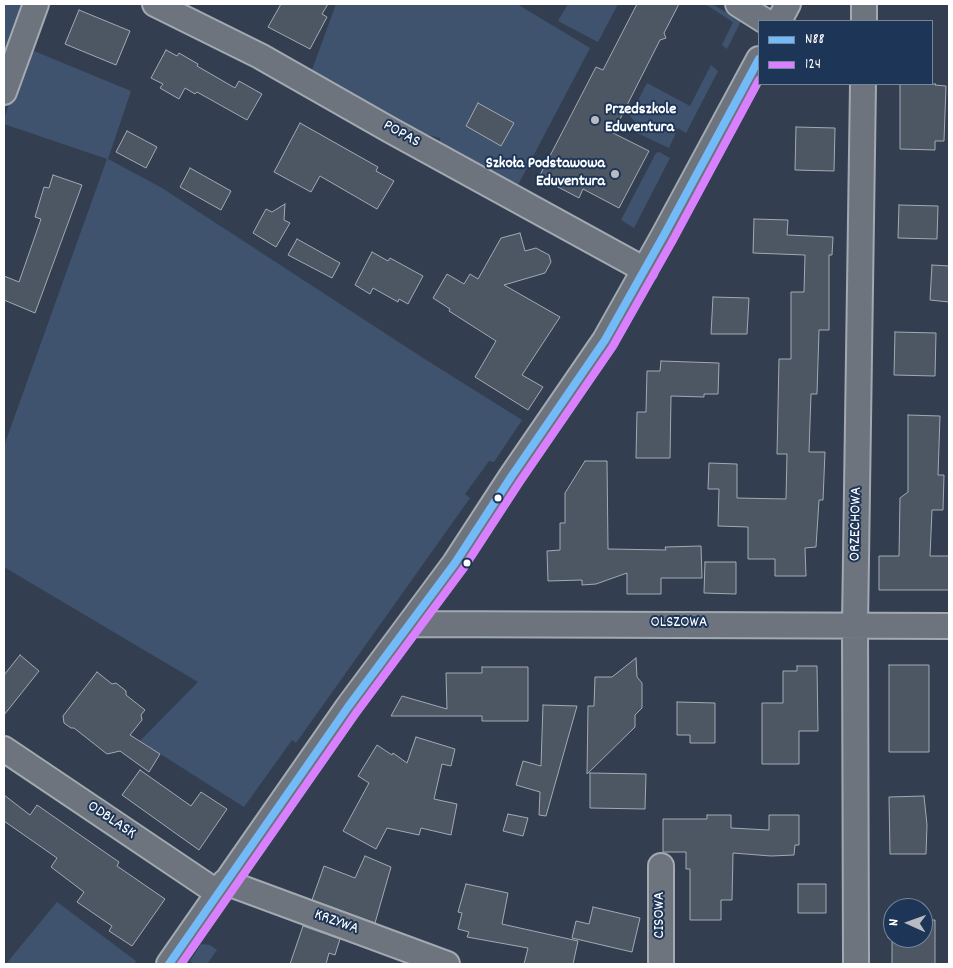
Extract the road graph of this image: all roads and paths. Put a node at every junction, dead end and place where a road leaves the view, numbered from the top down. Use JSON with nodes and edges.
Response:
{"nodes":[{"id":1,"x":36,"y":4,"type":"edge"},
{"id":2,"x":155,"y":4,"type":"edge"},
{"id":3,"x":738,"y":4,"type":"edge"},
{"id":4,"x":788,"y":4,"type":"edge"},
{"id":5,"x":864,"y":4,"type":"edge"},
{"id":6,"x":763,"y":20,"type":"edge"},
{"id":7,"x":780,"y":20,"type":"edge"},
{"id":8,"x":864,"y":20,"type":"edge"},
{"id":9,"x":758,"y":61,"type":"edge"},
{"id":10,"x":863,"y":85,"type":"edge"},
{"id":11,"x":4,"y":92,"type":"edge"},
{"id":12,"x":645,"y":270,"type":"junction"},
{"id":13,"x":410,"y":624,"type":"junction"},
{"id":14,"x":855,"y":625,"type":"junction"},
{"id":15,"x":949,"y":626,"type":"edge"},
{"id":16,"x":4,"y":750,"type":"edge"},
{"id":17,"x":661,"y":866,"type":"dead end"},
{"id":18,"x":222,"y":887,"type":"junction"},
{"id":19,"x":168,"y":964,"type":"edge"},
{"id":20,"x":446,"y":964,"type":"edge"},
{"id":21,"x":661,"y":964,"type":"edge"},
{"id":22,"x":856,"y":964,"type":"edge"}],
"edges":[{"from":1,"to":11,"type":"street"},
{"from":2,"to":12,"type":"street","name":"POPAS"},
{"from":3,"to":6,"type":"street"},
{"from":4,"to":7,"type":"street"},
{"from":5,"to":8,"type":"street"},
{"from":9,"to":12,"type":"street"},
{"from":10,"to":14,"type":"street","name":"ORZECHOWA"},
{"from":12,"to":13,"type":"street"},
{"from":13,"to":14,"type":"street","name":"OLSZOWA"},
{"from":13,"to":18,"type":"street"},
{"from":14,"to":15,"type":"street","name":"OLSZOWA"},
{"from":14,"to":22,"type":"street","name":"ORZECHOWA"},
{"from":16,"to":18,"type":"street","name":"ODBLASK"},
{"from":17,"to":21,"type":"street","name":"CISOWA"},
{"from":18,"to":19,"type":"street"},
{"from":18,"to":20,"type":"street","name":"KRZYWA"}]}
